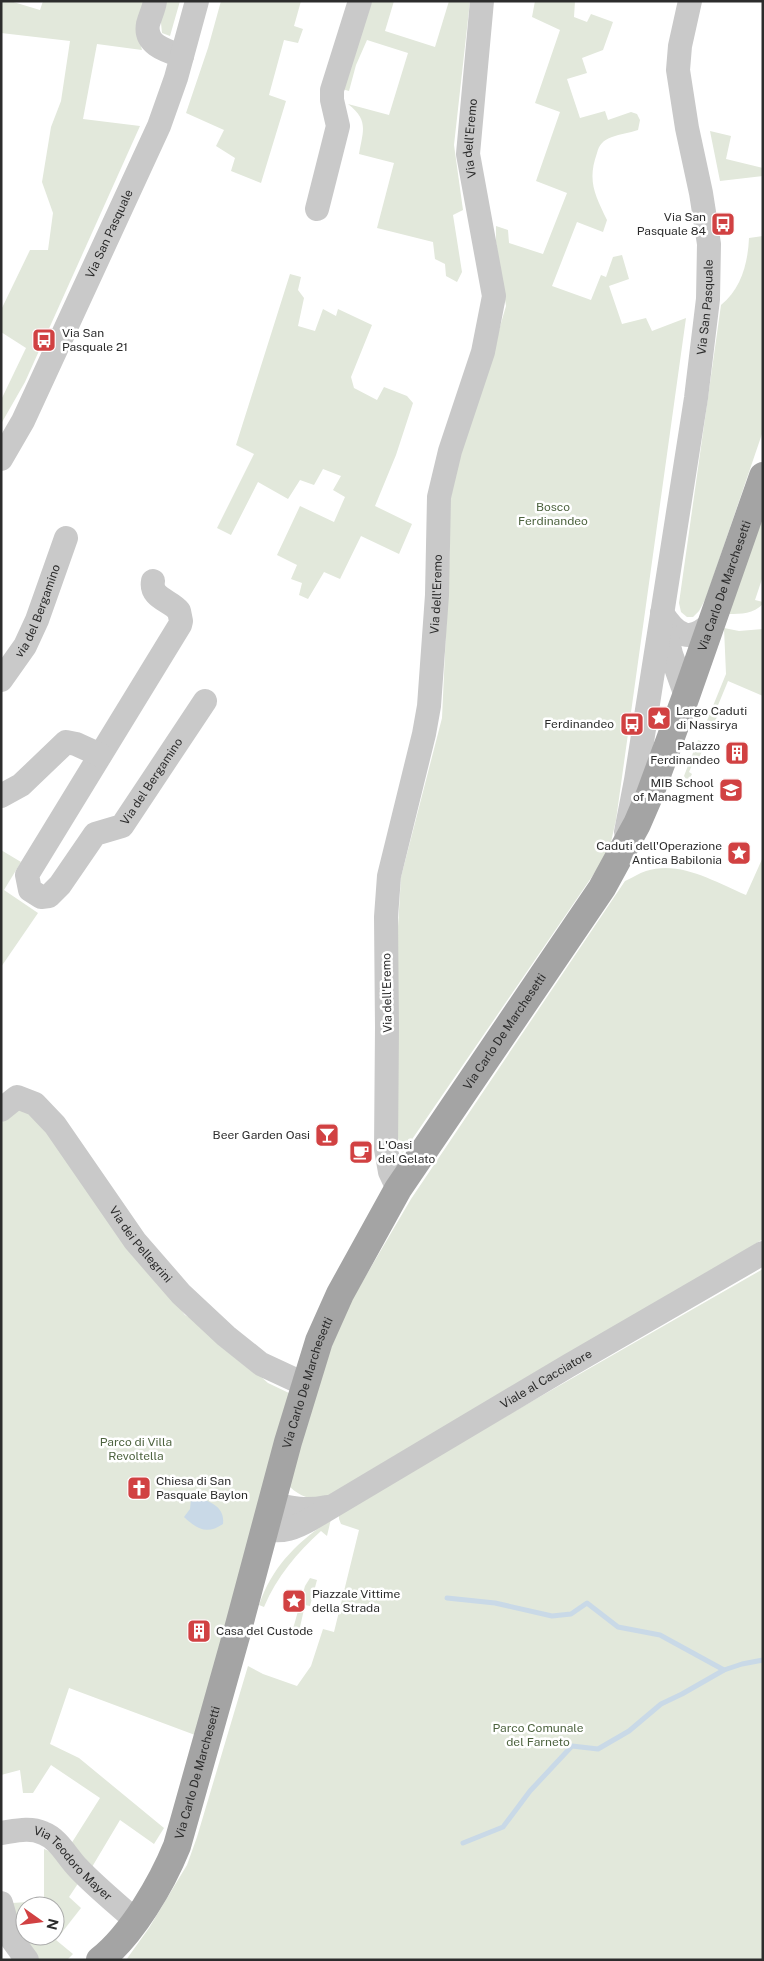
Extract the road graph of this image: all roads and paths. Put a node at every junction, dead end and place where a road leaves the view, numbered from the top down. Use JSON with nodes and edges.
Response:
{"nodes":[{"id":1,"x":155,"y":1,"type":"edge"},
{"id":2,"x":197,"y":1,"type":"edge"},
{"id":3,"x":360,"y":1,"type":"edge"},
{"id":4,"x":482,"y":1,"type":"edge"},
{"id":5,"x":690,"y":1,"type":"edge"},
{"id":6,"x":182,"y":56,"type":"junction"},
{"id":7,"x":317,"y":209,"type":"dead end"},
{"id":8,"x":1,"y":459,"type":"edge"},
{"id":9,"x":763,"y":476,"type":"edge"},
{"id":10,"x":66,"y":538,"type":"dead end"},
{"id":11,"x":153,"y":581,"type":"dead end"},
{"id":12,"x":662,"y":613,"type":"junction"},
{"id":13,"x":712,"y":622,"type":"junction"},
{"id":14,"x":1,"y":680,"type":"edge"},
{"id":15,"x":686,"y":696,"type":"junction"},
{"id":16,"x":205,"y":702,"type":"dead end"},
{"id":17,"x":100,"y":755,"type":"junction"},
{"id":18,"x":1,"y":796,"type":"edge"},
{"id":19,"x":622,"y":853,"type":"junction"},
{"id":20,"x":1,"y":1110,"type":"edge"},
{"id":21,"x":398,"y":1189,"type":"junction"},
{"id":22,"x":763,"y":1254,"type":"edge"},
{"id":23,"x":304,"y":1384,"type":"junction"},
{"id":24,"x":272,"y":1503,"type":"junction"},
{"id":25,"x":331,"y":1506,"type":"junction"},
{"id":26,"x":265,"y":1528,"type":"junction"},
{"id":27,"x":1,"y":1833,"type":"edge"},
{"id":28,"x":1,"y":1903,"type":"edge"},
{"id":29,"x":135,"y":1920,"type":"junction"},
{"id":30,"x":27,"y":1960,"type":"edge"},
{"id":31,"x":100,"y":1960,"type":"edge"}],
"edges":[{"from":1,"to":6,"type":"street"},
{"from":2,"to":6,"type":"street","name":"Via San Pasquale"},
{"from":3,"to":7,"type":"street"},
{"from":4,"to":21,"type":"street","name":"Via dell'Eremo"},
{"from":5,"to":12,"type":"street","name":"Via San Pasquale"},
{"from":6,"to":8,"type":"street","name":"Via San Pasquale"},
{"from":9,"to":13,"type":"main road","name":"Via Carlo De Marchesetti"},
{"from":10,"to":14,"type":"street","name":"via del Bergamino"},
{"from":11,"to":17,"type":"street","name":"Via del Bergamino"},
{"from":12,"to":13,"type":"street"},
{"from":12,"to":15,"type":"street"},
{"from":12,"to":19,"type":"street","name":"Via San Pasquale"},
{"from":13,"to":15,"type":"main road","name":"Via Carlo De Marchesetti"},
{"from":15,"to":19,"type":"main road","name":"Via Carlo De Marchesetti"},
{"from":16,"to":17,"type":"street","name":"Via del Bergamino"},
{"from":17,"to":18,"type":"street"},
{"from":19,"to":21,"type":"main road","name":"Via Carlo De Marchesetti"},
{"from":20,"to":23,"type":"street","name":"Via dei Pellegrini"},
{"from":21,"to":23,"type":"main road","name":"Via Carlo De Marchesetti"},
{"from":22,"to":25,"type":"street","name":"Viale al Cacciatore"},
{"from":23,"to":24,"type":"main road","name":"Via Carlo De Marchesetti"},
{"from":24,"to":25,"type":"street"},
{"from":24,"to":26,"type":"main road","name":"Via Carlo De Marchesetti"},
{"from":25,"to":26,"type":"street"},
{"from":26,"to":29,"type":"main road","name":"Via Carlo De Marchesetti"},
{"from":27,"to":29,"type":"street","name":"Via Teodoro Mayer"},
{"from":28,"to":30,"type":"street"},
{"from":29,"to":31,"type":"main road","name":"Via Carlo De Marchesetti"}]}
